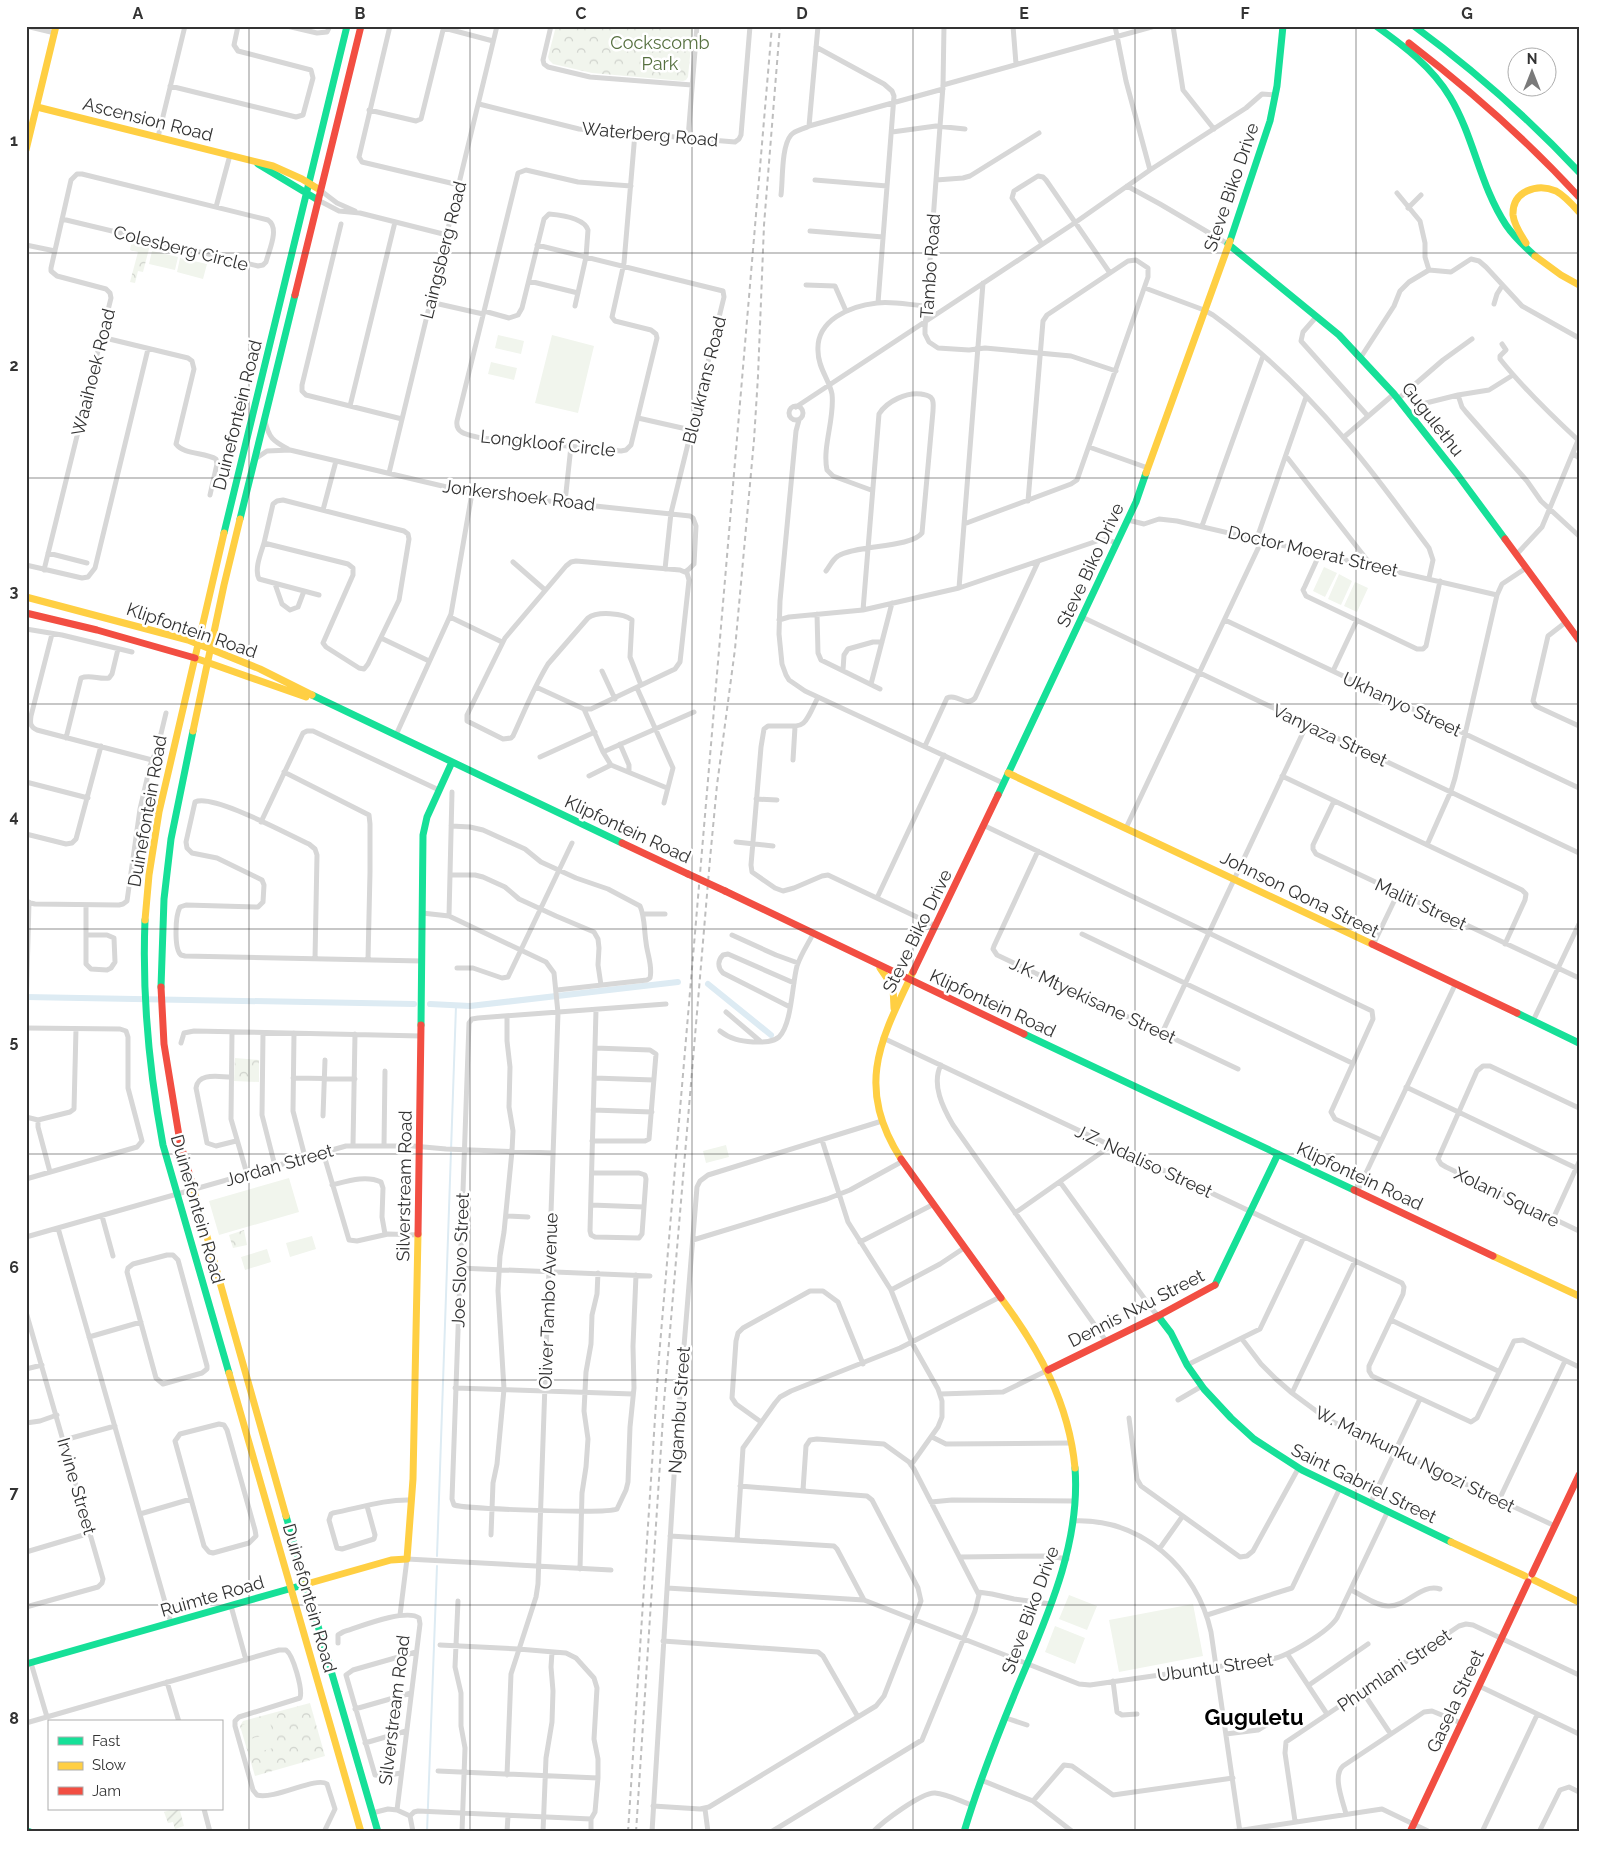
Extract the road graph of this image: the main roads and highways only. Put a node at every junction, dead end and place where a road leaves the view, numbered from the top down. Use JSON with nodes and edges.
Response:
{"nodes":[{"id":1,"x":347,"y":26,"type":"edge"},
{"id":2,"x":361,"y":26,"type":"edge"},
{"id":3,"x":1283,"y":26,"type":"edge"},
{"id":4,"x":1376,"y":26,"type":"edge"},
{"id":5,"x":1385,"y":26,"type":"edge"},
{"id":6,"x":1414,"y":26,"type":"edge"},
{"id":7,"x":56,"y":30,"type":"edge"},
{"id":8,"x":37,"y":107,"type":"junction"},
{"id":9,"x":26,"y":150,"type":"edge"},
{"id":10,"x":252,"y":160,"type":"junction"},
{"id":11,"x":1579,"y":170,"type":"edge"},
{"id":12,"x":310,"y":183,"type":"junction"},
{"id":13,"x":320,"y":190,"type":"junction"},
{"id":14,"x":307,"y":194,"type":"junction"},
{"id":15,"x":1579,"y":197,"type":"edge"},
{"id":16,"x":318,"y":200,"type":"junction"},
{"id":17,"x":1579,"y":212,"type":"edge"},
{"id":18,"x":1230,"y":245,"type":"junction"},
{"id":19,"x":1534,"y":256,"type":"junction"},
{"id":20,"x":1579,"y":285,"type":"edge"},
{"id":21,"x":26,"y":597,"type":"edge"},
{"id":22,"x":26,"y":613,"type":"edge"},
{"id":23,"x":1579,"y":640,"type":"edge"},
{"id":24,"x":198,"y":644,"type":"junction"},
{"id":25,"x":211,"y":649,"type":"junction"},
{"id":26,"x":196,"y":658,"type":"junction"},
{"id":27,"x":208,"y":662,"type":"junction"},
{"id":28,"x":342,"y":710,"type":"junction"},
{"id":29,"x":452,"y":762,"type":"junction"},
{"id":30,"x":1008,"y":773,"type":"junction"},
{"id":31,"x":879,"y":966,"type":"junction"},
{"id":32,"x":909,"y":980,"type":"junction"},
{"id":33,"x":894,"y":1013,"type":"junction"},
{"id":34,"x":1579,"y":1043,"type":"edge"},
{"id":35,"x":1278,"y":1154,"type":"junction"},
{"id":36,"x":1579,"y":1296,"type":"edge"},
{"id":37,"x":1158,"y":1316,"type":"junction"},
{"id":38,"x":1048,"y":1370,"type":"junction"},
{"id":39,"x":1579,"y":1476,"type":"edge"},
{"id":40,"x":407,"y":1559,"type":"joint"},
{"id":41,"x":1530,"y":1578,"type":"junction"},
{"id":42,"x":305,"y":1585,"type":"junction"},
{"id":43,"x":291,"y":1589,"type":"junction"},
{"id":44,"x":1579,"y":1602,"type":"edge"},
{"id":45,"x":29,"y":1664,"type":"edge"},
{"id":46,"x":361,"y":1832,"type":"edge"},
{"id":47,"x":378,"y":1832,"type":"edge"},
{"id":48,"x":964,"y":1832,"type":"edge"},
{"id":49,"x":1410,"y":1832,"type":"edge"}],
"edges":[{"from":1,"to":12,"type":"main road","name":"Duinefontein Road"},
{"from":2,"to":13,"type":"main road","name":"Duinefontein Road"},
{"from":3,"to":18,"type":"main road","name":"Steve Biko Drive"},
{"from":4,"to":19,"type":"main road"},
{"from":5,"to":15,"type":"main road"},
{"from":6,"to":11,"type":"main road"},
{"from":7,"to":8,"type":"main road"},
{"from":8,"to":9,"type":"main road"},
{"from":8,"to":10,"type":"main road","name":"Ascension Road"},
{"from":10,"to":12,"type":"main road","name":"Ascension Road"},
{"from":10,"to":14,"type":"main road","name":"Ascension Road"},
{"from":12,"to":13,"type":"main road","name":"Ascension Road"},
{"from":12,"to":14,"type":"main road","name":"Duinefontein Road"},
{"from":13,"to":16,"type":"main road","name":"Duinefontein Road"},
{"from":14,"to":16,"type":"main road","name":"Ascension Road"},
{"from":14,"to":24,"type":"main road","name":"Duinefontein Road"},
{"from":16,"to":25,"type":"main road","name":"Duinefontein Road"},
{"from":17,"to":19,"type":"main road"},
{"from":18,"to":23,"type":"main road","name":"Gugulethu"},
{"from":18,"to":30,"type":"main road","name":"Steve Biko Drive"},
{"from":19,"to":20,"type":"main road"},
{"from":21,"to":24,"type":"main road","name":"Klipfontein Road"},
{"from":22,"to":26,"type":"main road","name":"Klipfontein Road"},
{"from":24,"to":25,"type":"main road","name":"Klipfontein Road"},
{"from":24,"to":26,"type":"main road","name":"Duinefontein Road"},
{"from":25,"to":27,"type":"main road","name":"Duinefontein Road"},
{"from":25,"to":28,"type":"main road","name":"Klipfontein Road"},
{"from":26,"to":27,"type":"main road","name":"Klipfontein Road"},
{"from":26,"to":43,"type":"main road","name":"Duinefontein Road"},
{"from":27,"to":28,"type":"main road","name":"Klipfontein Road"},
{"from":27,"to":42,"type":"main road","name":"Duinefontein Road"},
{"from":28,"to":29,"type":"main road","name":"Klipfontein Road"},
{"from":29,"to":31,"type":"main road","name":"Klipfontein Road","bridge":true},
{"from":29,"to":40,"type":"main road","name":"Silverstream Road"},
{"from":30,"to":32,"type":"main road","name":"Steve Biko Drive"},
{"from":30,"to":34,"type":"main road","name":"Johnson Qona Street"},
{"from":31,"to":32,"type":"main road","name":"Klipfontein Road"},
{"from":31,"to":33,"type":"main road"},
{"from":32,"to":33,"type":"main road","name":"Steve Biko Drive"},
{"from":32,"to":35,"type":"main road","name":"Klipfontein Road"},
{"from":33,"to":38,"type":"main road","name":"Steve Biko Drive"},
{"from":35,"to":36,"type":"main road","name":"Klipfontein Road"},
{"from":35,"to":37,"type":"main road","name":"Dennis Nxu Street"},
{"from":37,"to":38,"type":"main road","name":"Dennis Nxu Street"},
{"from":37,"to":41,"type":"main road","name":"Saint Gabriel Street"},
{"from":38,"to":48,"type":"main road","name":"Steve Biko Drive"},
{"from":39,"to":41,"type":"main road","name":"Gasela Street"},
{"from":40,"to":42,"type":"main road","name":"Ruimte Road"},
{"from":41,"to":44,"type":"main road","name":"Saint Gabriel Street"},
{"from":41,"to":49,"type":"main road","name":"Gasela Street"},
{"from":42,"to":43,"type":"main road","name":"Ruimte Road"},
{"from":42,"to":47,"type":"main road","name":"Duinefontein Road"},
{"from":43,"to":45,"type":"main road","name":"Ruimte Road"},
{"from":43,"to":46,"type":"main road","name":"Duinefontein Road"}]}
